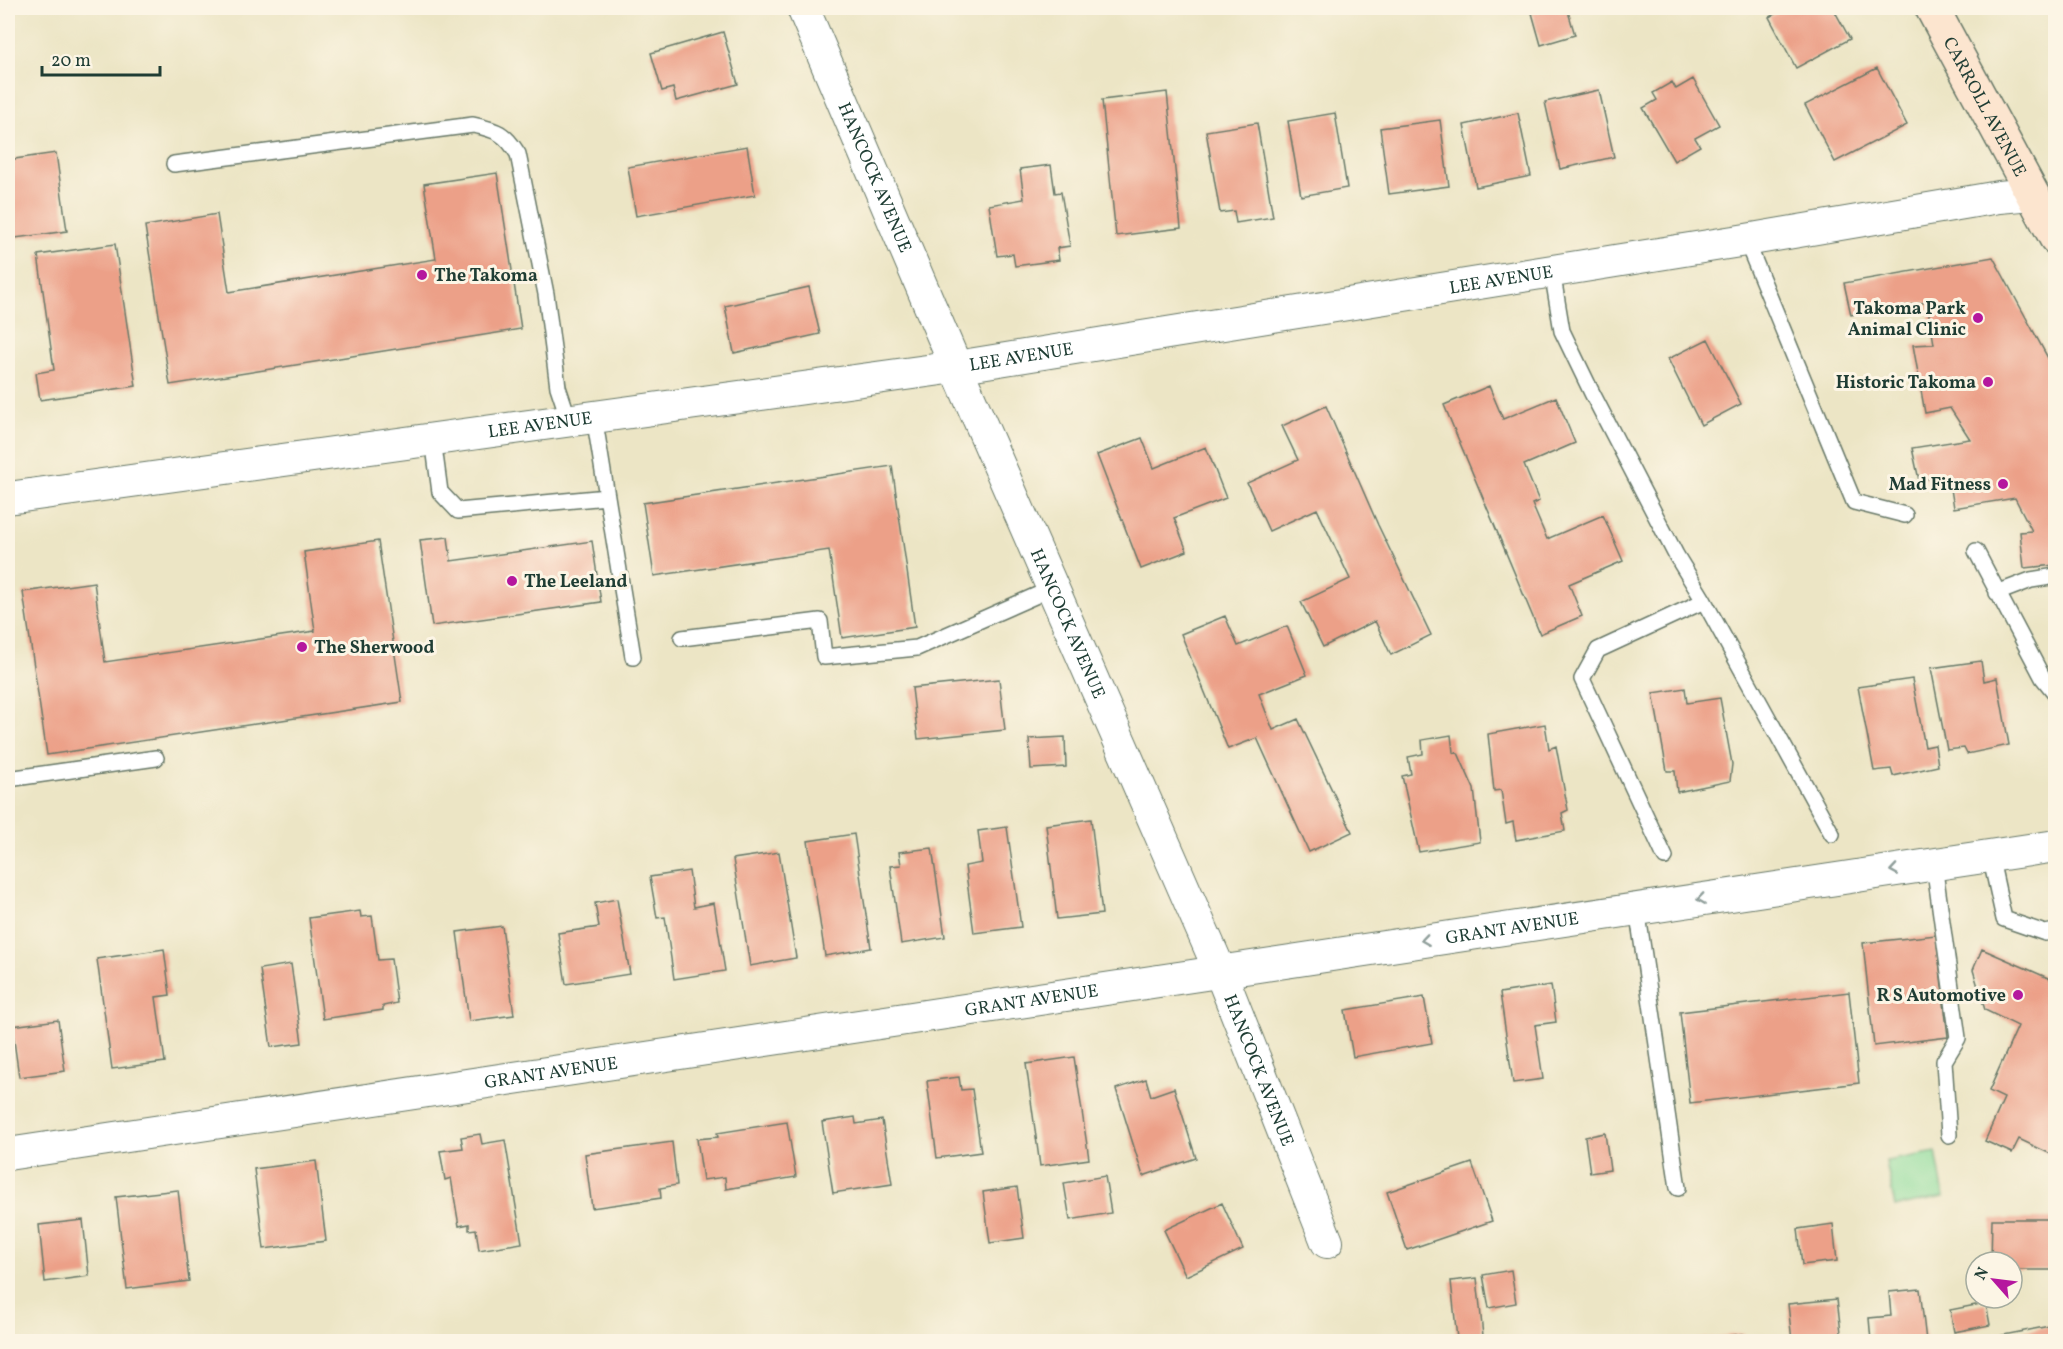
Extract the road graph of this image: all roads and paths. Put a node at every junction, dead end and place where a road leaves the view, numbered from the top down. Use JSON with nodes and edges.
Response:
{"nodes":[{"id":1,"x":803,"y":8,"type":"edge"},
{"id":2,"x":1932,"y":8,"type":"edge"},
{"id":3,"x":174,"y":164,"type":"dead end"},
{"id":4,"x":2032,"y":194,"type":"junction"},
{"id":5,"x":2055,"y":238,"type":"edge"},
{"id":6,"x":1746,"y":240,"type":"junction"},
{"id":7,"x":1552,"y":271,"type":"junction"},
{"id":8,"x":956,"y":368,"type":"junction"},
{"id":9,"x":581,"y":418,"type":"junction"},
{"id":10,"x":433,"y":439,"type":"junction"},
{"id":11,"x":607,"y":497,"type":"junction"},
{"id":12,"x":8,"y":498,"type":"edge"},
{"id":13,"x":1905,"y":515,"type":"dead end"},
{"id":14,"x":1976,"y":551,"type":"dead end"},
{"id":15,"x":2055,"y":576,"type":"edge"},
{"id":16,"x":1053,"y":588,"type":"junction"},
{"id":17,"x":1997,"y":593,"type":"junction"},
{"id":18,"x":1704,"y":601,"type":"junction"},
{"id":19,"x":682,"y":638,"type":"dead end"},
{"id":20,"x":633,"y":657,"type":"dead end"},
{"id":21,"x":2055,"y":694,"type":"edge"},
{"id":22,"x":156,"y":758,"type":"dead end"},
{"id":23,"x":8,"y":779,"type":"edge"},
{"id":24,"x":1832,"y":834,"type":"dead end"},
{"id":25,"x":2055,"y":846,"type":"edge"},
{"id":26,"x":1990,"y":855,"type":"junction"},
{"id":27,"x":1665,"y":857,"type":"dead end"},
{"id":28,"x":1934,"y":864,"type":"junction"},
{"id":29,"x":1637,"y":908,"type":"junction"},
{"id":30,"x":2055,"y":931,"type":"edge"},
{"id":31,"x":1220,"y":970,"type":"junction"},
{"id":32,"x":1949,"y":1135,"type":"dead end"},
{"id":33,"x":8,"y":1154,"type":"edge"},
{"id":34,"x":1678,"y":1188,"type":"dead end"},
{"id":35,"x":1327,"y":1242,"type":"dead end"}],
"edges":[{"from":1,"to":8,"type":"street","name":"HANCOCK AVENUE"},
{"from":2,"to":4,"type":"main road","name":"CARROLL AVENUE"},
{"from":3,"to":9,"type":"lane"},
{"from":4,"to":5,"type":"main road","name":"CARROLL AVENUE"},
{"from":4,"to":6,"type":"street","name":"LEE AVENUE"},
{"from":6,"to":7,"type":"street","name":"LEE AVENUE"},
{"from":6,"to":13,"type":"lane"},
{"from":7,"to":8,"type":"street","name":"LEE AVENUE"},
{"from":7,"to":18,"type":"lane"},
{"from":8,"to":9,"type":"street","name":"LEE AVENUE"},
{"from":8,"to":16,"type":"street","name":"HANCOCK AVENUE"},
{"from":9,"to":10,"type":"street","name":"LEE AVENUE"},
{"from":9,"to":11,"type":"lane"},
{"from":10,"to":11,"type":"lane"},
{"from":10,"to":12,"type":"street","name":"LEE AVENUE"},
{"from":11,"to":20,"type":"lane"},
{"from":14,"to":17,"type":"lane"},
{"from":15,"to":17,"type":"lane"},
{"from":16,"to":19,"type":"lane"},
{"from":16,"to":31,"type":"street","name":"HANCOCK AVENUE"},
{"from":17,"to":21,"type":"lane"},
{"from":18,"to":24,"type":"lane"},
{"from":18,"to":27,"type":"lane"},
{"from":22,"to":23,"type":"lane"},
{"from":25,"to":26,"type":"street","name":"GRANT AVENUE"},
{"from":26,"to":28,"type":"street","name":"GRANT AVENUE"},
{"from":26,"to":30,"type":"lane"},
{"from":28,"to":29,"type":"street","name":"GRANT AVENUE","one_way":true},
{"from":28,"to":32,"type":"lane"},
{"from":29,"to":31,"type":"street","name":"GRANT AVENUE","one_way":true},
{"from":29,"to":34,"type":"lane"},
{"from":31,"to":33,"type":"street","name":"GRANT AVENUE"},
{"from":31,"to":35,"type":"street","name":"HANCOCK AVENUE"}]}
